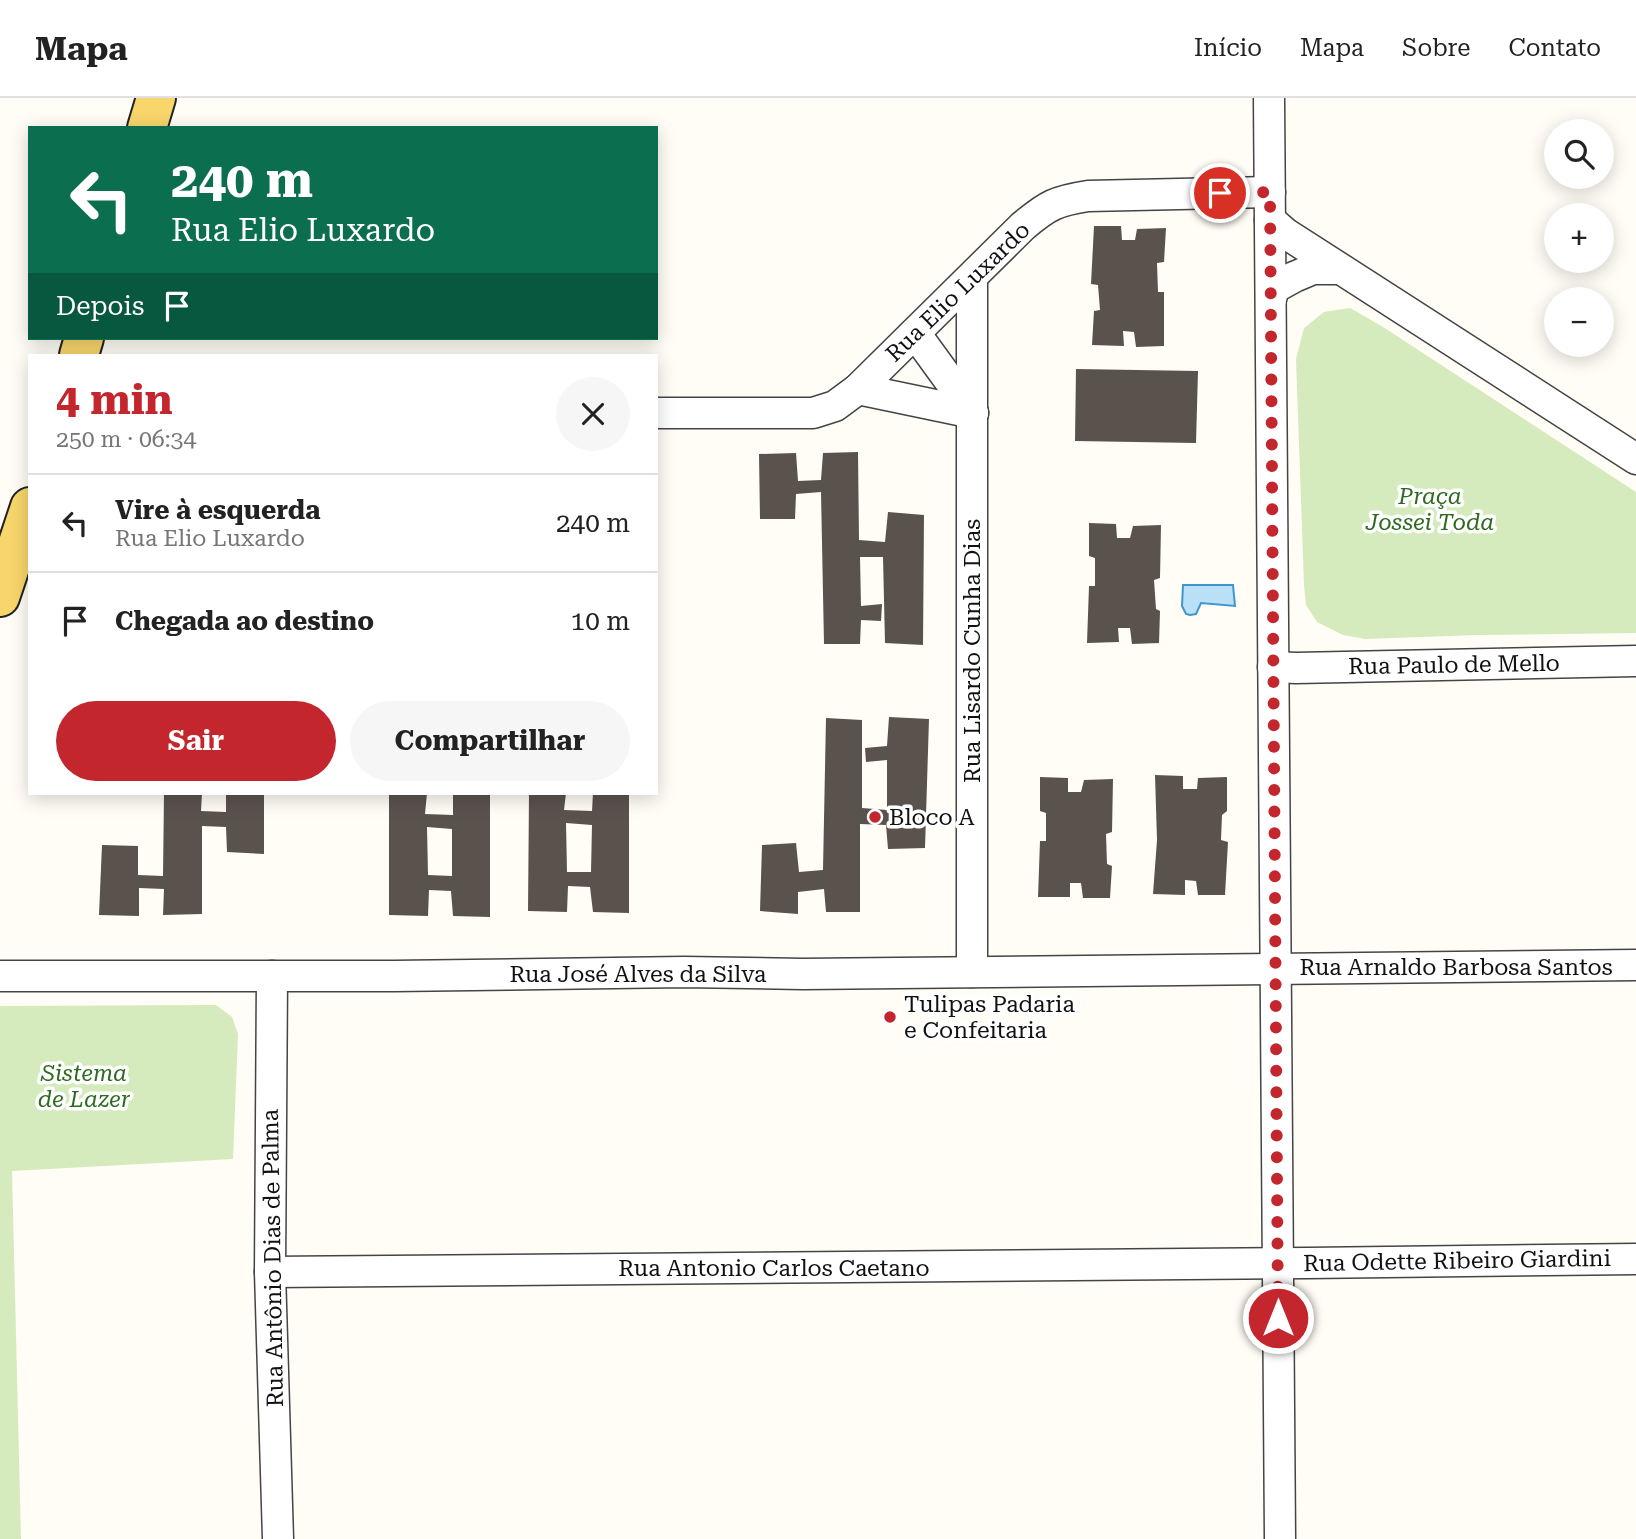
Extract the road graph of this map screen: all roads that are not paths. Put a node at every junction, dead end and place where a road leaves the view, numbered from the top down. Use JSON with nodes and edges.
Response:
{"nodes":[{"id":1,"x":156,"y":98,"type":"edge"},
{"id":2,"x":1269,"y":98,"type":"edge"},
{"id":3,"x":148,"y":126,"type":"edge"},
{"id":4,"x":1270,"y":206,"type":"junction"},
{"id":5,"x":1340,"y":269,"type":"junction"},
{"id":6,"x":972,"y":278,"type":"junction"},
{"id":7,"x":1270,"y":299,"type":"junction"},
{"id":8,"x":915,"y":334,"type":"junction"},
{"id":9,"x":858,"y":389,"type":"junction"},
{"id":10,"x":658,"y":413,"type":"edge"},
{"id":11,"x":972,"y":413,"type":"junction"},
{"id":12,"x":1636,"y":459,"type":"edge"},
{"id":13,"x":28,"y":513,"type":"edge"},
{"id":14,"x":0,"y":597,"type":"edge"},
{"id":15,"x":1636,"y":661,"type":"edge"},
{"id":16,"x":1273,"y":667,"type":"junction"},
{"id":17,"x":1636,"y":965,"type":"edge"},
{"id":18,"x":1275,"y":969,"type":"junction"},
{"id":19,"x":972,"y":972,"type":"junction"},
{"id":20,"x":0,"y":976,"type":"edge"},
{"id":21,"x":272,"y":976,"type":"junction"},
{"id":22,"x":1636,"y":1258,"type":"edge"},
{"id":23,"x":1277,"y":1264,"type":"junction"},
{"id":24,"x":270,"y":1272,"type":"junction"},
{"id":25,"x":278,"y":1539,"type":"edge"},
{"id":26,"x":1280,"y":1539,"type":"edge"}],
"edges":[{"from":1,"to":3,"type":"main road"},
{"from":2,"to":4,"type":"street"},
{"from":4,"to":5,"type":"street"},
{"from":4,"to":6,"type":"street","name":"Rua Elio Luxardo"},
{"from":4,"to":7,"type":"street"},
{"from":5,"to":7,"type":"street"},
{"from":5,"to":12,"type":"street"},
{"from":6,"to":8,"type":"street","name":"Rua Elio Luxardo"},
{"from":6,"to":11,"type":"street","name":"Rua Lisardo Cunha Dias"},
{"from":7,"to":16,"type":"street"},
{"from":8,"to":9,"type":"street","name":"Rua Elio Luxardo"},
{"from":8,"to":11,"type":"street"},
{"from":9,"to":10,"type":"street","name":"Rua Elio Luxardo"},
{"from":9,"to":11,"type":"street"},
{"from":11,"to":19,"type":"street","name":"Rua Lisardo Cunha Dias"},
{"from":13,"to":14,"type":"main road"},
{"from":15,"to":16,"type":"street","name":"Rua Paulo de Mello"},
{"from":16,"to":18,"type":"street"},
{"from":17,"to":18,"type":"street","name":"Rua Arnaldo Barbosa Santos"},
{"from":18,"to":19,"type":"street","name":"Rua José Alves da Silva"},
{"from":18,"to":23,"type":"street"},
{"from":19,"to":21,"type":"street","name":"Rua José Alves da Silva"},
{"from":20,"to":21,"type":"street","name":"Rua José Alves da Silva"},
{"from":21,"to":24,"type":"street","name":"Rua Antônio Dias de Palma"},
{"from":22,"to":23,"type":"street","name":"Rua Odette Ribeiro Giardini"},
{"from":23,"to":24,"type":"street","name":"Rua Antonio Carlos Caetano"},
{"from":23,"to":26,"type":"street"},
{"from":24,"to":25,"type":"street","name":"Rua Antônio Dias de Palma"}]}
